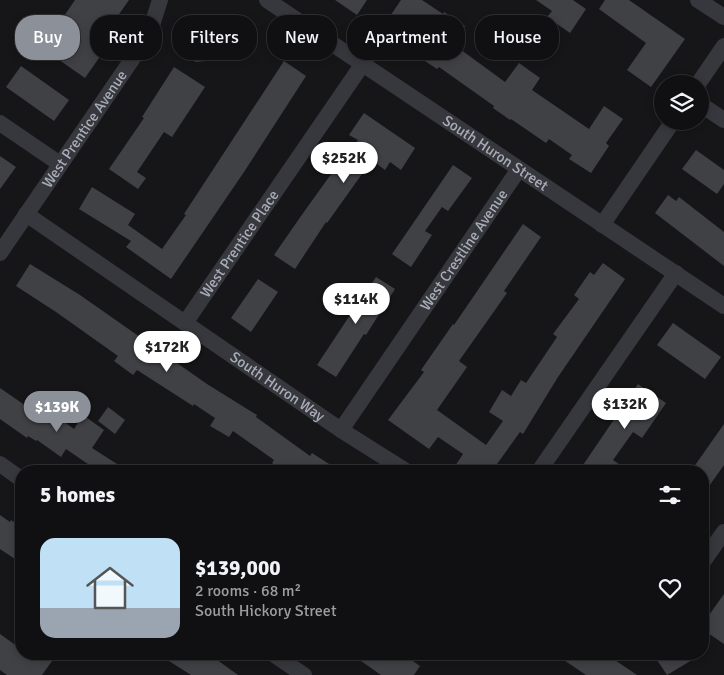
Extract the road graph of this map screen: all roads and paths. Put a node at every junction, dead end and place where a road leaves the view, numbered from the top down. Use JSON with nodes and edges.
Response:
{"nodes":[{"id":1,"x":160,"y":0,"type":"edge"},
{"id":2,"x":267,"y":0,"type":"edge"},
{"id":3,"x":698,"y":0,"type":"edge"},
{"id":4,"x":724,"y":18,"type":"edge"},
{"id":5,"x":724,"y":46,"type":"edge"},
{"id":6,"x":362,"y":64,"type":"junction"},
{"id":7,"x":704,"y":75,"type":"edge"},
{"id":8,"x":709,"y":110,"type":"edge"},
{"id":9,"x":724,"y":120,"type":"edge"},
{"id":10,"x":0,"y":123,"type":"edge"},
{"id":11,"x":667,"y":130,"type":"edge"},
{"id":12,"x":60,"y":164,"type":"junction"},
{"id":13,"x":520,"y":169,"type":"junction"},
{"id":14,"x":26,"y":214,"type":"junction"},
{"id":15,"x":602,"y":225,"type":"junction"},
{"id":16,"x":0,"y":253,"type":"edge"},
{"id":17,"x":676,"y":273,"type":"junction"},
{"id":18,"x":724,"y":306,"type":"edge"},
{"id":19,"x":185,"y":323,"type":"junction"},
{"id":20,"x":341,"y":430,"type":"junction"},
{"id":21,"x":0,"y":464,"type":"edge"},
{"id":22,"x":396,"y":465,"type":"edge"},
{"id":23,"x":542,"y":465,"type":"edge"},
{"id":24,"x":15,"y":475,"type":"edge"},
{"id":25,"x":724,"y":532,"type":"edge"},
{"id":26,"x":709,"y":553,"type":"edge"},
{"id":27,"x":282,"y":660,"type":"edge"},
{"id":28,"x":304,"y":675,"type":"edge"}],
"edges":[{"from":1,"to":12,"type":"street","name":"West Prentice Avenue"},
{"from":2,"to":6,"type":"street","name":"South Huron Street"},
{"from":3,"to":4,"type":"street"},
{"from":5,"to":7,"type":"street"},
{"from":6,"to":13,"type":"street","name":"South Huron Street"},
{"from":6,"to":19,"type":"street","name":"West Prentice Place"},
{"from":8,"to":9,"type":"street"},
{"from":10,"to":12,"type":"street"},
{"from":11,"to":15,"type":"street"},
{"from":12,"to":14,"type":"street","name":"West Prentice Avenue"},
{"from":13,"to":15,"type":"street","name":"South Huron Street"},
{"from":13,"to":20,"type":"street","name":"West Crestline Avenue"},
{"from":14,"to":16,"type":"street","name":"West Prentice Avenue"},
{"from":14,"to":19,"type":"street","name":"South Huron Way"},
{"from":15,"to":17,"type":"street","name":"South Huron Street"},
{"from":17,"to":18,"type":"street","name":"South Huron Street"},
{"from":17,"to":23,"type":"street"},
{"from":19,"to":20,"type":"street","name":"South Huron Way"},
{"from":20,"to":22,"type":"street","name":"South Huron Way"},
{"from":21,"to":24,"type":"street"},
{"from":25,"to":26,"type":"street"},
{"from":27,"to":28,"type":"street"}]}
